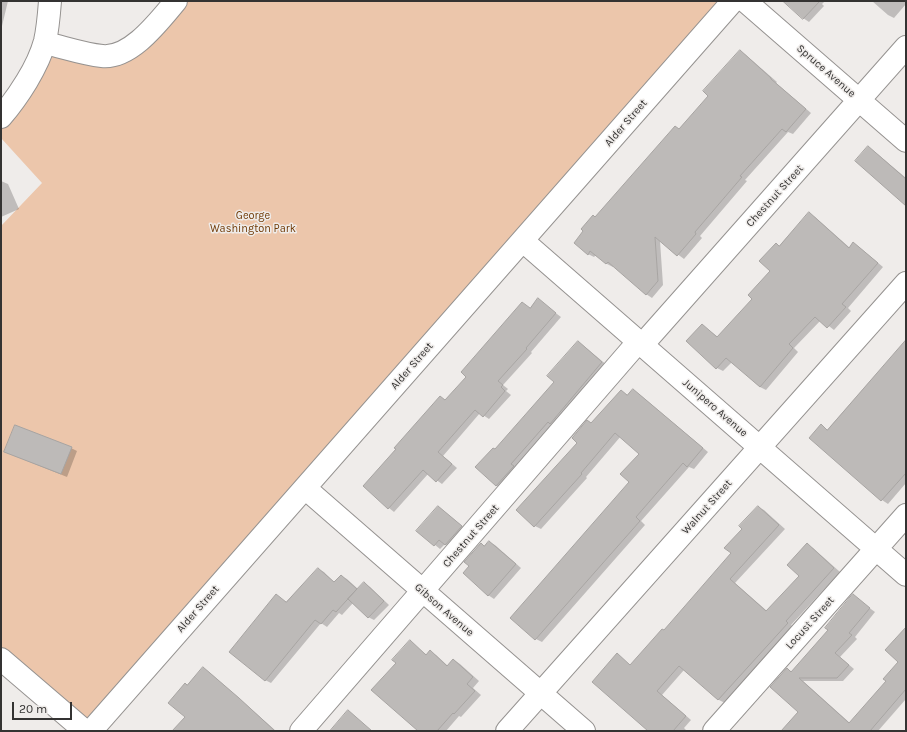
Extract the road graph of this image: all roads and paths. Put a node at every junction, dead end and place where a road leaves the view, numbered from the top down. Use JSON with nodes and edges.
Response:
{"nodes":[{"id":1,"x":50,"y":1,"type":"edge"},
{"id":2,"x":176,"y":1,"type":"edge"},
{"id":3,"x":733,"y":1,"type":"edge"},
{"id":4,"x":745,"y":1,"type":"edge"},
{"id":5,"x":44,"y":42,"type":"junction"},
{"id":6,"x":906,"y":47,"type":"edge"},
{"id":7,"x":860,"y":100,"type":"junction"},
{"id":8,"x":1,"y":117,"type":"edge"},
{"id":9,"x":906,"y":141,"type":"edge"},
{"id":10,"x":523,"y":241,"type":"junction"},
{"id":11,"x":906,"y":283,"type":"edge"},
{"id":12,"x":641,"y":343,"type":"junction"},
{"id":13,"x":760,"y":447,"type":"junction"},
{"id":14,"x":305,"y":488,"type":"junction"},
{"id":15,"x":906,"y":515,"type":"edge"},
{"id":16,"x":876,"y":549,"type":"junction"},
{"id":17,"x":906,"y":575,"type":"edge"},
{"id":18,"x":423,"y":591,"type":"junction"},
{"id":19,"x":2,"y":662,"type":"edge"},
{"id":20,"x":541,"y":693,"type":"junction"},
{"id":21,"x":85,"y":731,"type":"edge"},
{"id":22,"x":91,"y":731,"type":"edge"},
{"id":23,"x":301,"y":731,"type":"edge"},
{"id":24,"x":508,"y":731,"type":"edge"},
{"id":25,"x":584,"y":731,"type":"edge"},
{"id":26,"x":714,"y":731,"type":"edge"}],
"edges":[{"from":1,"to":5,"type":"street"},
{"from":2,"to":5,"type":"street"},
{"from":3,"to":10,"type":"street","name":"Alder Street"},
{"from":4,"to":7,"type":"street","name":"Spruce Avenue"},
{"from":5,"to":8,"type":"street"},
{"from":6,"to":7,"type":"street","name":"Chestnut Street"},
{"from":7,"to":9,"type":"street","name":"Spruce Avenue"},
{"from":7,"to":12,"type":"street","name":"Chestnut Street"},
{"from":10,"to":12,"type":"street","name":"Junipero Avenue"},
{"from":10,"to":14,"type":"street","name":"Alder Street"},
{"from":11,"to":13,"type":"street","name":"Walnut Street"},
{"from":12,"to":13,"type":"street","name":"Junipero Avenue"},
{"from":12,"to":18,"type":"street","name":"Chestnut Street"},
{"from":13,"to":16,"type":"street","name":"Junipero Avenue"},
{"from":13,"to":20,"type":"street","name":"Walnut Street"},
{"from":14,"to":18,"type":"street","name":"Gibson Avenue"},
{"from":14,"to":22,"type":"street","name":"Alder Street"},
{"from":15,"to":16,"type":"street","name":"Locust Street"},
{"from":16,"to":17,"type":"street","name":"Junipero Avenue"},
{"from":16,"to":26,"type":"street","name":"Locust Street"},
{"from":18,"to":20,"type":"street","name":"Gibson Avenue"},
{"from":18,"to":23,"type":"street","name":"Chestnut Street"},
{"from":19,"to":21,"type":"street"},
{"from":20,"to":24,"type":"street","name":"Walnut Street"},
{"from":20,"to":25,"type":"street","name":"Gibson Avenue"}]}
